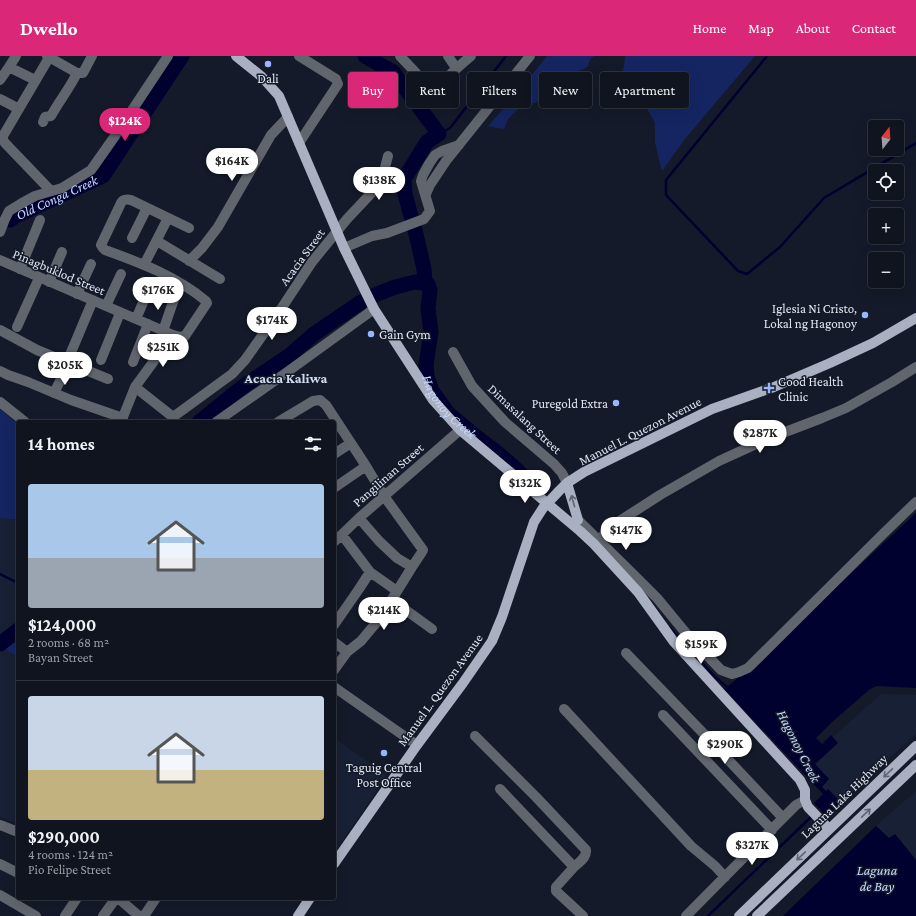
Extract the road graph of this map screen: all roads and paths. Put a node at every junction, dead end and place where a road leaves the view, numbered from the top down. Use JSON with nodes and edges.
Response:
{"nodes":[{"id":1,"x":16,"y":56,"type":"edge"},
{"id":2,"x":49,"y":56,"type":"edge"},
{"id":3,"x":92,"y":56,"type":"edge"},
{"id":4,"x":168,"y":56,"type":"edge"},
{"id":5,"x":236,"y":56,"type":"edge"},
{"id":6,"x":299,"y":56,"type":"edge"},
{"id":7,"x":401,"y":56,"type":"edge"},
{"id":8,"x":448,"y":56,"type":"edge"},
{"id":9,"x":471,"y":56,"type":"edge"},
{"id":10,"x":530,"y":56,"type":"edge"},
{"id":11,"x":9,"y":67,"type":"junction"},
{"id":12,"x":456,"y":68,"type":"junction"},
{"id":13,"x":77,"y":73,"type":"junction"},
{"id":14,"x":0,"y":80,"type":"edge"},
{"id":15,"x":36,"y":80,"type":"junction"},
{"id":16,"x":0,"y":99,"type":"edge"},
{"id":17,"x":19,"y":109,"type":"junction"},
{"id":18,"x":288,"y":117,"type":"junction"},
{"id":19,"x":43,"y":122,"type":"dead end"},
{"id":20,"x":299,"y":143,"type":"junction"},
{"id":21,"x":388,"y":156,"type":"dead end"},
{"id":22,"x":51,"y":191,"type":"junction"},
{"id":23,"x":147,"y":208,"type":"junction"},
{"id":24,"x":168,"y":218,"type":"junction"},
{"id":25,"x":40,"y":220,"type":"dead end"},
{"id":26,"x":189,"y":228,"type":"dead end"},
{"id":27,"x":337,"y":231,"type":"junction"},
{"id":28,"x":0,"y":232,"type":"edge"},
{"id":29,"x":132,"y":238,"type":"dead end"},
{"id":30,"x":157,"y":241,"type":"junction"},
{"id":31,"x":344,"y":248,"type":"junction"},
{"id":32,"x":62,"y":252,"type":"dead end"},
{"id":33,"x":0,"y":260,"type":"edge"},
{"id":34,"x":189,"y":261,"type":"junction"},
{"id":35,"x":91,"y":264,"type":"dead end"},
{"id":36,"x":144,"y":265,"type":"junction"},
{"id":37,"x":20,"y":269,"type":"junction"},
{"id":38,"x":121,"y":274,"type":"dead end"},
{"id":39,"x":40,"y":278,"type":"junction"},
{"id":40,"x":220,"y":280,"type":"dead end"},
{"id":41,"x":49,"y":282,"type":"junction"},
{"id":42,"x":150,"y":286,"type":"dead end"},
{"id":43,"x":78,"y":294,"type":"junction"},
{"id":44,"x":174,"y":299,"type":"dead end"},
{"id":45,"x":92,"y":300,"type":"junction"},
{"id":46,"x":106,"y":306,"type":"junction"},
{"id":47,"x":374,"y":309,"type":"junction"},
{"id":48,"x":120,"y":312,"type":"junction"},
{"id":49,"x":916,"y":318,"type":"edge"},
{"id":50,"x":136,"y":319,"type":"junction"},
{"id":51,"x":148,"y":324,"type":"junction"},
{"id":52,"x":17,"y":327,"type":"dead end"},
{"id":53,"x":0,"y":330,"type":"edge"},
{"id":54,"x":163,"y":331,"type":"junction"},
{"id":55,"x":173,"y":335,"type":"junction"},
{"id":56,"x":452,"y":352,"type":"dead end"},
{"id":57,"x":100,"y":360,"type":"dead end"},
{"id":58,"x":67,"y":362,"type":"junction"},
{"id":59,"x":133,"y":362,"type":"dead end"},
{"id":60,"x":916,"y":367,"type":"edge"},
{"id":61,"x":0,"y":371,"type":"edge"},
{"id":62,"x":108,"y":379,"type":"dead end"},
{"id":63,"x":135,"y":387,"type":"junction"},
{"id":64,"x":54,"y":393,"type":"junction"},
{"id":65,"x":0,"y":402,"type":"edge"},
{"id":66,"x":22,"y":420,"type":"edge"},
{"id":67,"x":122,"y":420,"type":"edge"},
{"id":68,"x":219,"y":420,"type":"edge"},
{"id":69,"x":281,"y":420,"type":"edge"},
{"id":70,"x":336,"y":420,"type":"edge"},
{"id":71,"x":336,"y":420,"type":"edge"},
{"id":72,"x":460,"y":430,"type":"junction"},
{"id":73,"x":351,"y":444,"type":"junction"},
{"id":74,"x":336,"y":453,"type":"edge"},
{"id":75,"x":366,"y":466,"type":"junction"},
{"id":76,"x":567,"y":483,"type":"junction"},
{"id":77,"x":336,"y":487,"type":"edge"},
{"id":78,"x":529,"y":488,"type":"junction"},
{"id":79,"x":384,"y":496,"type":"junction"},
{"id":80,"x":550,"y":501,"type":"junction"},
{"id":81,"x":916,"y":502,"type":"edge"},
{"id":82,"x":537,"y":516,"type":"junction"},
{"id":83,"x":359,"y":518,"type":"junction"},
{"id":84,"x":578,"y":520,"type":"joint"},
{"id":85,"x":338,"y":538,"type":"edge"},
{"id":86,"x":596,"y":542,"type":"junction"},
{"id":87,"x":412,"y":567,"type":"junction"},
{"id":88,"x":370,"y":572,"type":"junction"},
{"id":89,"x":395,"y":595,"type":"junction"},
{"id":90,"x":336,"y":622,"type":"edge"},
{"id":91,"x":432,"y":629,"type":"dead end"},
{"id":92,"x":680,"y":637,"type":"junction"},
{"id":93,"x":336,"y":644,"type":"edge"},
{"id":94,"x":347,"y":652,"type":"junction"},
{"id":95,"x":626,"y":653,"type":"dead end"},
{"id":96,"x":336,"y":667,"type":"edge"},
{"id":97,"x":336,"y":688,"type":"edge"},
{"id":98,"x":564,"y":709,"type":"dead end"},
{"id":99,"x":663,"y":715,"type":"dead end"},
{"id":100,"x":475,"y":736,"type":"dead end"},
{"id":101,"x":417,"y":745,"type":"junction"},
{"id":102,"x":916,"y":746,"type":"edge"},
{"id":103,"x":916,"y":766,"type":"edge"},
{"id":104,"x":500,"y":789,"type":"dead end"},
{"id":105,"x":806,"y":804,"type":"junction"},
{"id":106,"x":783,"y":818,"type":"junction"},
{"id":107,"x":0,"y":825,"type":"edge"},
{"id":108,"x":830,"y":829,"type":"junction"},
{"id":109,"x":772,"y":830,"type":"junction"},
{"id":110,"x":16,"y":831,"type":"edge"},
{"id":111,"x":336,"y":861,"type":"edge"},
{"id":112,"x":0,"y":864,"type":"edge"},
{"id":113,"x":574,"y":867,"type":"junction"},
{"id":114,"x":16,"y":873,"type":"edge"},
{"id":115,"x":725,"y":877,"type":"junction"},
{"id":116,"x":0,"y":896,"type":"edge"},
{"id":117,"x":72,"y":900,"type":"edge"},
{"id":118,"x":115,"y":900,"type":"edge"},
{"id":119,"x":119,"y":900,"type":"edge"},
{"id":120,"x":155,"y":900,"type":"edge"},
{"id":121,"x":309,"y":900,"type":"edge"},
{"id":122,"x":36,"y":916,"type":"edge"},
{"id":123,"x":65,"y":916,"type":"edge"},
{"id":124,"x":103,"y":916,"type":"edge"},
{"id":125,"x":139,"y":916,"type":"edge"},
{"id":126,"x":144,"y":916,"type":"edge"},
{"id":127,"x":298,"y":916,"type":"edge"},
{"id":128,"x":583,"y":916,"type":"edge"},
{"id":129,"x":686,"y":916,"type":"edge"},
{"id":130,"x":739,"y":916,"type":"edge"},
{"id":131,"x":758,"y":916,"type":"edge"}],
"edges":[{"from":1,"to":11,"type":"street"},
{"from":2,"to":13,"type":"street"},
{"from":2,"to":15,"type":"street"},
{"from":3,"to":13,"type":"street"},
{"from":4,"to":22,"type":"street"},
{"from":5,"to":18,"type":"main road"},
{"from":6,"to":20,"type":"street"},
{"from":7,"to":12,"type":"street"},
{"from":8,"to":12,"type":"street"},
{"from":9,"to":12,"type":"street"},
{"from":10,"to":31,"type":"street"},
{"from":11,"to":14,"type":"street"},
{"from":11,"to":15,"type":"street"},
{"from":13,"to":19,"type":"street"},
{"from":15,"to":17,"type":"street"},
{"from":16,"to":17,"type":"street"},
{"from":17,"to":22,"type":"street"},
{"from":18,"to":20,"type":"main road"},
{"from":18,"to":34,"type":"street"},
{"from":20,"to":27,"type":"main road"},
{"from":21,"to":27,"type":"street","name":"Acacia Street"},
{"from":22,"to":28,"type":"street"},
{"from":23,"to":24,"type":"street"},
{"from":23,"to":29,"type":"street"},
{"from":23,"to":36,"type":"street"},
{"from":24,"to":26,"type":"street"},
{"from":24,"to":30,"type":"street"},
{"from":25,"to":37,"type":"street"},
{"from":27,"to":31,"type":"main road"},
{"from":27,"to":63,"type":"street","name":"Acacia Street"},
{"from":30,"to":34,"type":"street"},
{"from":30,"to":36,"type":"street"},
{"from":31,"to":47,"type":"main road"},
{"from":32,"to":41,"type":"street"},
{"from":33,"to":37,"type":"street","name":"Pinagbuklod Street"},
{"from":34,"to":40,"type":"street"},
{"from":35,"to":43,"type":"street"},
{"from":36,"to":55,"type":"street"},
{"from":37,"to":39,"type":"street","name":"Pinagbuklod Street"},
{"from":38,"to":46,"type":"street"},
{"from":39,"to":41,"type":"street","name":"Pinagbuklod Street"},
{"from":39,"to":52,"type":"street"},
{"from":41,"to":43,"type":"street","name":"Pinagbuklod Street"},
{"from":42,"to":50,"type":"street"},
{"from":43,"to":45,"type":"street","name":"Pinagbuklod Street"},
{"from":44,"to":54,"type":"street"},
{"from":45,"to":46,"type":"street","name":"Pinagbuklod Street"},
{"from":45,"to":58,"type":"street"},
{"from":46,"to":48,"type":"street","name":"Pinagbuklod Street"},
{"from":47,"to":68,"type":"street"},
{"from":47,"to":72,"type":"main road"},
{"from":48,"to":50,"type":"street","name":"Pinagbuklod Street"},
{"from":48,"to":57,"type":"street"},
{"from":49,"to":76,"type":"main road","name":"Manuel L. Quezon Avenue"},
{"from":50,"to":51,"type":"street","name":"Pinagbuklod Street"},
{"from":51,"to":54,"type":"street","name":"Pinagbuklod Street"},
{"from":51,"to":59,"type":"street"},
{"from":53,"to":58,"type":"street"},
{"from":54,"to":55,"type":"street","name":"Pinagbuklod Street"},
{"from":55,"to":63,"type":"street"},
{"from":56,"to":76,"type":"street","name":"Dimasalang Street"},
{"from":58,"to":62,"type":"street"},
{"from":58,"to":64,"type":"street"},
{"from":60,"to":86,"type":"street"},
{"from":61,"to":64,"type":"street"},
{"from":63,"to":67,"type":"street"},
{"from":64,"to":67,"type":"street"},
{"from":65,"to":66,"type":"street"},
{"from":69,"to":71,"type":"street"},
{"from":70,"to":73,"type":"street"},
{"from":72,"to":78,"type":"main road"},
{"from":72,"to":79,"type":"street","name":"Pangilinan Street"},
{"from":73,"to":74,"type":"street"},
{"from":73,"to":75,"type":"street"},
{"from":75,"to":77,"type":"street"},
{"from":75,"to":79,"type":"street"},
{"from":76,"to":80,"type":"main road","name":"Manuel L. Quezon Avenue"},
{"from":84,"to":76,"type":"main road","one_way":true},
{"from":78,"to":80,"type":"main road"},
{"from":78,"to":82,"type":"main road"},
{"from":79,"to":83,"type":"street","name":"Pangilinan Street"},
{"from":79,"to":87,"type":"street"},
{"from":80,"to":82,"type":"main road","name":"Manuel L. Quezon Avenue"},
{"from":80,"to":86,"type":"main road"},
{"from":81,"to":92,"type":"street"},
{"from":82,"to":101,"type":"main road","name":"Manuel L. Quezon Avenue"},
{"from":83,"to":85,"type":"street","name":"Pangilinan Street"},
{"from":83,"to":87,"type":"street"},
{"from":84,"to":86,"type":"street"},
{"from":85,"to":88,"type":"street"},
{"from":86,"to":92,"type":"main road"},
{"from":86,"to":92,"type":"street"},
{"from":87,"to":89,"type":"street"},
{"from":88,"to":89,"type":"street"},
{"from":88,"to":90,"type":"street"},
{"from":89,"to":91,"type":"street"},
{"from":89,"to":94,"type":"street"},
{"from":92,"to":105,"type":"main road"},
{"from":93,"to":94,"type":"street"},
{"from":94,"to":96,"type":"street"},
{"from":95,"to":106,"type":"street"},
{"from":97,"to":101,"type":"street"},
{"from":98,"to":115,"type":"street"},
{"from":99,"to":109,"type":"street"},
{"from":100,"to":113,"type":"street"},
{"from":101,"to":111,"type":"main road","name":"Manuel L. Quezon Avenue"},
{"from":102,"to":108,"type":"main road","name":"Laguna Lake Highway","one_way":true},
{"from":131,"to":103,"type":"main road","name":"Laguna Lake Highway","one_way":true},
{"from":104,"to":113,"type":"street"},
{"from":105,"to":106,"type":"street"},
{"from":105,"to":108,"type":"main road"},
{"from":106,"to":109,"type":"street"},
{"from":107,"to":110,"type":"street"},
{"from":108,"to":130,"type":"main road","name":"Laguna Lake Highway","one_way":true},
{"from":109,"to":115,"type":"street"},
{"from":112,"to":114,"type":"street"},
{"from":113,"to":128,"type":"street"},
{"from":115,"to":129,"type":"street"},
{"from":116,"to":122,"type":"street"},
{"from":117,"to":123,"type":"street"},
{"from":118,"to":124,"type":"street"},
{"from":119,"to":125,"type":"street"},
{"from":120,"to":126,"type":"street"},
{"from":121,"to":127,"type":"main road"}]}
